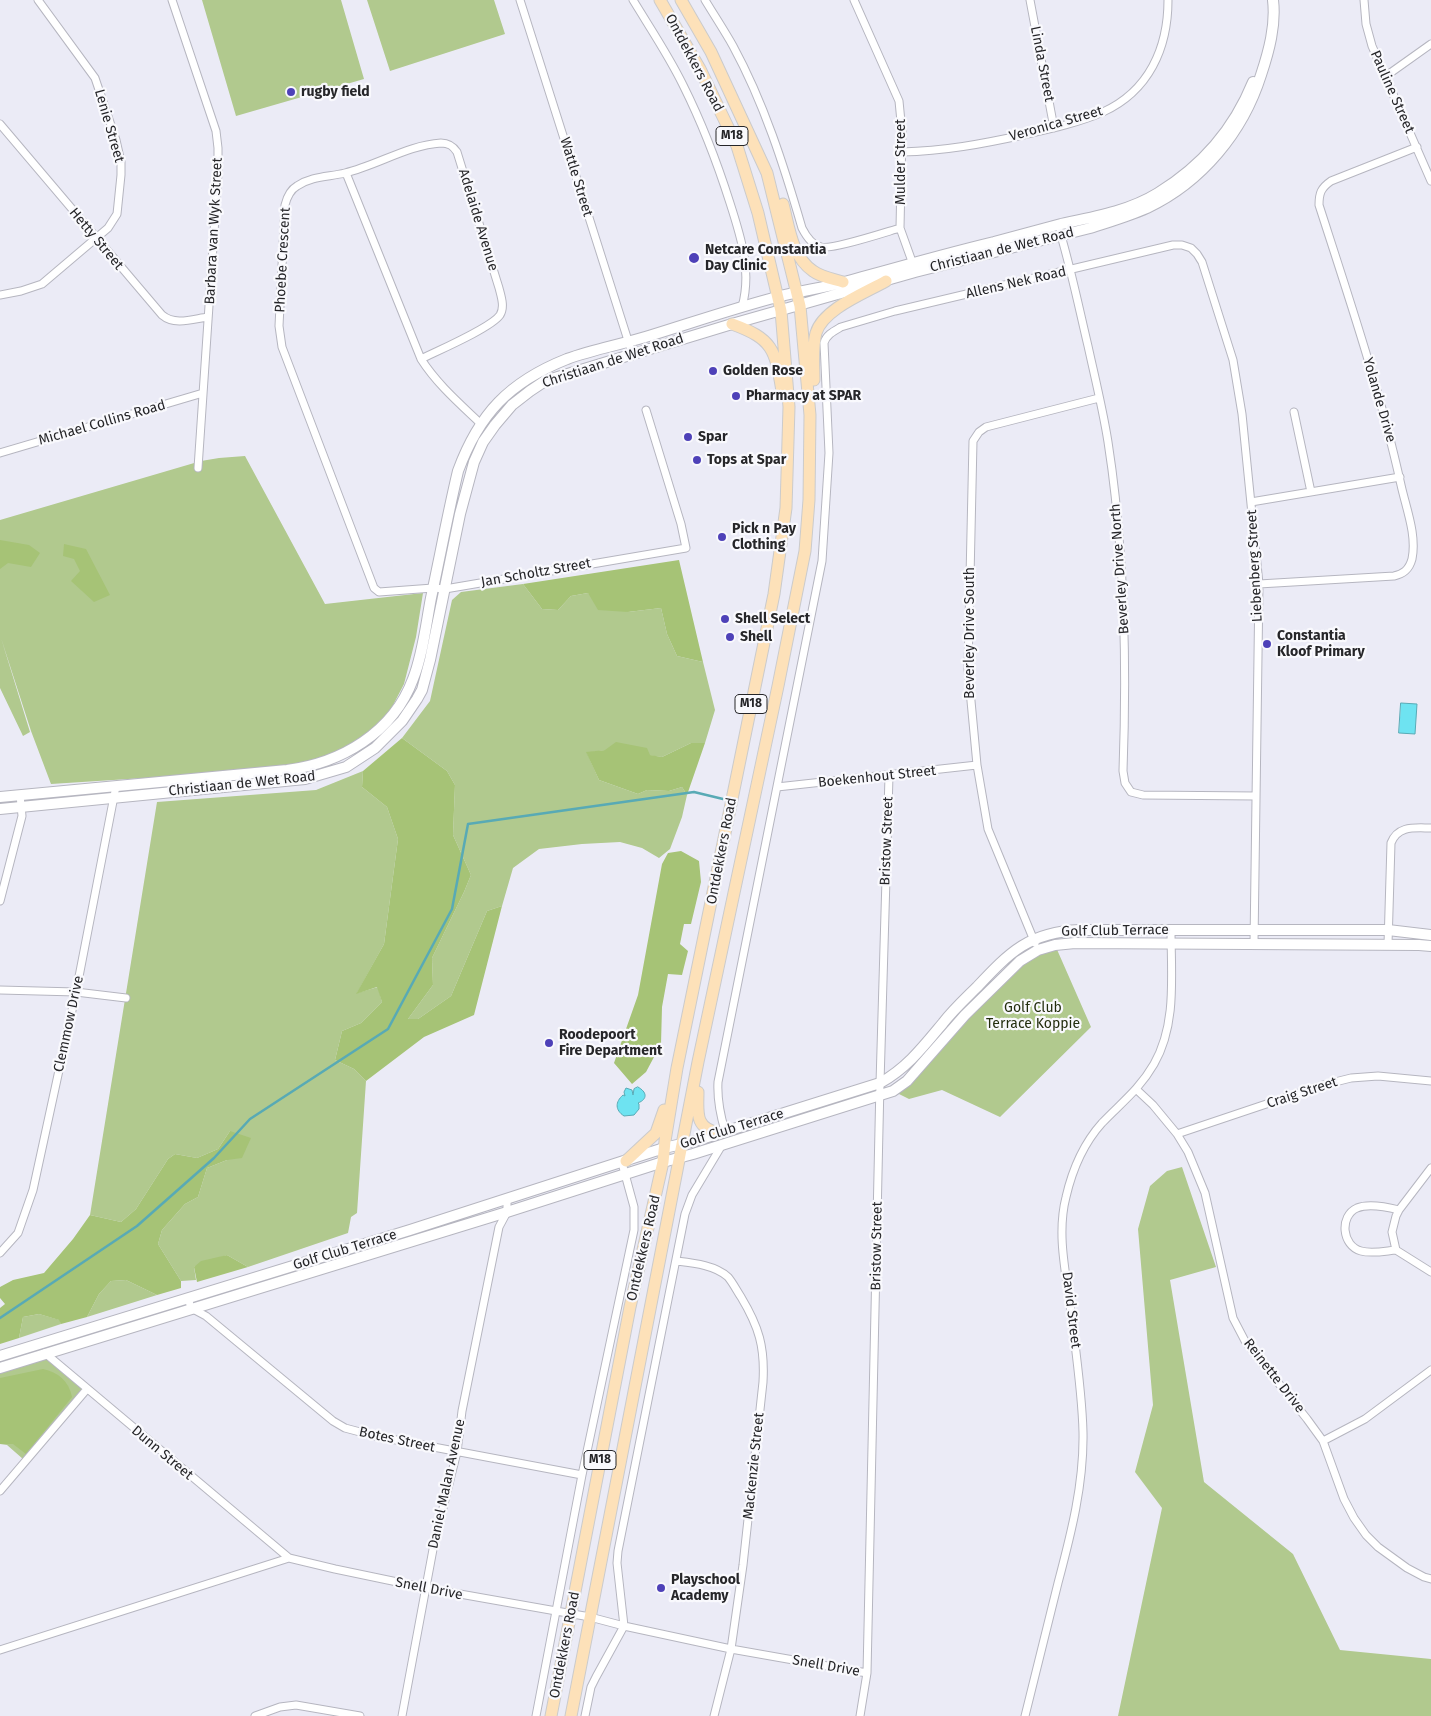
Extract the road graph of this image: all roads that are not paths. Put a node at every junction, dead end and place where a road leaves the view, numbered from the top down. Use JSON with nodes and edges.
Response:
{"nodes":[{"id":1,"x":38,"y":0,"type":"edge"},
{"id":2,"x":172,"y":0,"type":"edge"},
{"id":3,"x":520,"y":0,"type":"edge"},
{"id":4,"x":632,"y":0,"type":"edge"},
{"id":5,"x":660,"y":0,"type":"edge"},
{"id":6,"x":681,"y":0,"type":"edge"},
{"id":7,"x":705,"y":0,"type":"edge"},
{"id":8,"x":854,"y":0,"type":"edge"},
{"id":9,"x":1030,"y":0,"type":"edge"},
{"id":10,"x":1168,"y":0,"type":"edge"},
{"id":11,"x":1268,"y":0,"type":"edge"},
{"id":12,"x":1273,"y":0,"type":"edge"},
{"id":13,"x":1364,"y":0,"type":"edge"},
{"id":14,"x":1431,"y":44,"type":"edge"},
{"id":15,"x":1386,"y":76,"type":"junction"},
{"id":16,"x":0,"y":124,"type":"edge"},
{"id":17,"x":1054,"y":128,"type":"junction"},
{"id":18,"x":1417,"y":147,"type":"junction"},
{"id":19,"x":902,"y":152,"type":"junction"},
{"id":20,"x":346,"y":173,"type":"junction"},
{"id":21,"x":767,"y":174,"type":"junction"},
{"id":22,"x":1431,"y":181,"type":"edge"},
{"id":23,"x":900,"y":228,"type":"junction"},
{"id":24,"x":1060,"y":230,"type":"junction"},
{"id":25,"x":97,"y":239,"type":"junction"},
{"id":26,"x":1173,"y":245,"type":"joint"},
{"id":27,"x":914,"y":267,"type":"junction"},
{"id":28,"x":1070,"y":270,"type":"junction"},
{"id":29,"x":886,"y":281,"type":"junction"},
{"id":30,"x":843,"y":282,"type":"junction"},
{"id":31,"x":797,"y":292,"type":"junction"},
{"id":32,"x":0,"y":295,"type":"edge"},
{"id":33,"x":778,"y":296,"type":"junction"},
{"id":34,"x":800,"y":306,"type":"junction"},
{"id":35,"x":742,"y":307,"type":"junction"},
{"id":36,"x":781,"y":311,"type":"junction"},
{"id":37,"x":208,"y":317,"type":"junction"},
{"id":38,"x":732,"y":324,"type":"junction"},
{"id":39,"x":628,"y":343,"type":"junction"},
{"id":40,"x":632,"y":354,"type":"junction"},
{"id":41,"x":421,"y":359,"type":"junction"},
{"id":42,"x":204,"y":394,"type":"junction"},
{"id":43,"x":1099,"y":398,"type":"junction"},
{"id":44,"x":646,"y":410,"type":"dead end"},
{"id":45,"x":1294,"y":412,"type":"dead end"},
{"id":46,"x":480,"y":422,"type":"junction"},
{"id":47,"x":789,"y":426,"type":"junction"},
{"id":48,"x":0,"y":453,"type":"edge"},
{"id":49,"x":198,"y":468,"type":"dead end"},
{"id":50,"x":1400,"y":477,"type":"junction"},
{"id":51,"x":1311,"y":492,"type":"junction"},
{"id":52,"x":809,"y":500,"type":"junction"},
{"id":53,"x":1252,"y":502,"type":"junction"},
{"id":54,"x":1259,"y":584,"type":"junction"},
{"id":55,"x":433,"y":588,"type":"junction"},
{"id":56,"x":445,"y":589,"type":"junction"},
{"id":57,"x":385,"y":592,"type":"joint"},
{"id":58,"x":977,"y":765,"type":"junction"},
{"id":59,"x":889,"y":776,"type":"junction"},
{"id":60,"x":116,"y":786,"type":"junction"},
{"id":61,"x":777,"y":788,"type":"junction"},
{"id":62,"x":20,"y":795,"type":"junction"},
{"id":63,"x":1256,"y":796,"type":"junction"},
{"id":64,"x":0,"y":797,"type":"edge"},
{"id":65,"x":116,"y":797,"type":"junction"},
{"id":66,"x":22,"y":807,"type":"junction"},
{"id":67,"x":0,"y":809,"type":"edge"},
{"id":68,"x":1431,"y":828,"type":"edge"},
{"id":69,"x":0,"y":901,"type":"edge"},
{"id":70,"x":1172,"y":930,"type":"junction"},
{"id":71,"x":1254,"y":930,"type":"junction"},
{"id":72,"x":1388,"y":930,"type":"junction"},
{"id":73,"x":1431,"y":935,"type":"edge"},
{"id":74,"x":1171,"y":943,"type":"junction"},
{"id":75,"x":1254,"y":943,"type":"junction"},
{"id":76,"x":1388,"y":944,"type":"junction"},
{"id":77,"x":1036,"y":945,"type":"junction"},
{"id":78,"x":1431,"y":946,"type":"edge"},
{"id":79,"x":0,"y":990,"type":"edge"},
{"id":80,"x":76,"y":992,"type":"junction"},
{"id":81,"x":126,"y":998,"type":"dead end"},
{"id":82,"x":698,"y":1062,"type":"junction"},
{"id":83,"x":677,"y":1068,"type":"junction"},
{"id":84,"x":1431,"y":1080,"type":"edge"},
{"id":85,"x":880,"y":1084,"type":"junction"},
{"id":86,"x":1137,"y":1090,"type":"junction"},
{"id":87,"x":881,"y":1094,"type":"junction"},
{"id":88,"x":1177,"y":1134,"type":"junction"},
{"id":89,"x":722,"y":1136,"type":"junction"},
{"id":90,"x":682,"y":1144,"type":"junction"},
{"id":91,"x":664,"y":1148,"type":"junction"},
{"id":92,"x":680,"y":1157,"type":"junction"},
{"id":93,"x":624,"y":1162,"type":"junction"},
{"id":94,"x":663,"y":1162,"type":"junction"},
{"id":95,"x":1431,"y":1168,"type":"edge"},
{"id":96,"x":626,"y":1174,"type":"junction"},
{"id":97,"x":507,"y":1199,"type":"junction"},
{"id":98,"x":495,"y":1203,"type":"junction"},
{"id":99,"x":1399,"y":1210,"type":"junction"},
{"id":100,"x":502,"y":1217,"type":"junction"},
{"id":101,"x":1396,"y":1250,"type":"junction"},
{"id":102,"x":0,"y":1254,"type":"edge"},
{"id":103,"x":676,"y":1261,"type":"junction"},
{"id":104,"x":1431,"y":1272,"type":"edge"},
{"id":105,"x":188,"y":1298,"type":"junction"},
{"id":106,"x":191,"y":1308,"type":"junction"},
{"id":107,"x":42,"y":1343,"type":"junction"},
{"id":108,"x":45,"y":1354,"type":"junction"},
{"id":109,"x":0,"y":1356,"type":"edge"},
{"id":110,"x":0,"y":1368,"type":"edge"},
{"id":111,"x":1431,"y":1370,"type":"edge"},
{"id":112,"x":87,"y":1389,"type":"junction"},
{"id":113,"x":1323,"y":1441,"type":"junction"},
{"id":114,"x":457,"y":1452,"type":"junction"},
{"id":115,"x":582,"y":1475,"type":"junction"},
{"id":116,"x":0,"y":1491,"type":"edge"},
{"id":117,"x":289,"y":1558,"type":"junction"},
{"id":118,"x":1431,"y":1579,"type":"edge"},
{"id":119,"x":426,"y":1588,"type":"junction"},
{"id":120,"x":556,"y":1612,"type":"junction"},
{"id":121,"x":570,"y":1614,"type":"junction"},
{"id":122,"x":590,"y":1617,"type":"junction"},
{"id":123,"x":624,"y":1626,"type":"junction"},
{"id":124,"x":731,"y":1649,"type":"junction"},
{"id":125,"x":0,"y":1650,"type":"edge"},
{"id":126,"x":867,"y":1673,"type":"junction"},
{"id":127,"x":255,"y":1716,"type":"edge"},
{"id":128,"x":360,"y":1716,"type":"edge"},
{"id":129,"x":402,"y":1716,"type":"edge"},
{"id":130,"x":536,"y":1716,"type":"edge"},
{"id":131,"x":551,"y":1716,"type":"edge"},
{"id":132,"x":571,"y":1716,"type":"edge"},
{"id":133,"x":585,"y":1716,"type":"edge"},
{"id":134,"x":714,"y":1716,"type":"edge"},
{"id":135,"x":860,"y":1716,"type":"edge"},
{"id":136,"x":1024,"y":1716,"type":"edge"}],
"edges":[{"from":1,"to":25,"type":"street","name":"Lenie Street"},
{"from":2,"to":37,"type":"street","name":"Barbara van Wyk Street"},
{"from":3,"to":39,"type":"street","name":"Wattle Street"},
{"from":4,"to":35,"type":"street","name":"Ontdekkers Road"},
{"from":5,"to":33,"type":"main road","name":"Ontdekkers Road","number":"M18"},
{"from":6,"to":21,"type":"main road","name":"Ontdekkers Road","number":"M18"},
{"from":7,"to":23,"type":"street"},
{"from":8,"to":19,"type":"street","name":"Mulder Street"},
{"from":9,"to":17,"type":"street","name":"Linda Street"},
{"from":10,"to":17,"type":"street","name":"Veronica Street"},
{"from":11,"to":24,"type":"main road","name":"Christiaan de Wet Road"},
{"from":12,"to":24,"type":"main road","name":"Christiaan de Wet Road"},
{"from":13,"to":15,"type":"street","name":"Pauline Street"},
{"from":14,"to":15,"type":"street"},
{"from":15,"to":18,"type":"street","name":"Pauline Street"},
{"from":16,"to":25,"type":"street","name":"Hetty Street"},
{"from":17,"to":19,"type":"street","name":"Veronica Street"},
{"from":18,"to":22,"type":"street","name":"Pauline Street"},
{"from":18,"to":50,"type":"street","name":"Yolande Drive"},
{"from":19,"to":23,"type":"street","name":"Mulder Street"},
{"from":20,"to":41,"type":"street"},
{"from":20,"to":41,"type":"street","name":"Adelaide Avenue"},
{"from":20,"to":57,"type":"street","name":"Phoebe Crescent"},
{"from":21,"to":30,"type":"main road"},
{"from":21,"to":31,"type":"main road","name":"Ontdekkers Road","number":"M18"},
{"from":23,"to":27,"type":"street","name":"Mulder Street"},
{"from":24,"to":27,"type":"main road","name":"Christiaan de Wet Road"},
{"from":24,"to":28,"type":"street","name":"Beverley Drive North"},
{"from":25,"to":32,"type":"street","name":"Lenie Street"},
{"from":25,"to":37,"type":"street","name":"Hetty Street"},
{"from":26,"to":28,"type":"street","name":"Allens Nek Road"},
{"from":26,"to":53,"type":"street","name":"Liebenberg Street"},
{"from":27,"to":29,"type":"main road","name":"Christiaan de Wet Road"},
{"from":27,"to":30,"type":"main road","name":"Christiaan de Wet Road"},
{"from":28,"to":43,"type":"street","name":"Beverley Drive North"},
{"from":28,"to":61,"type":"street","name":"Allens Nek Road"},
{"from":29,"to":34,"type":"main road","name":"Christiaan de Wet Road"},
{"from":29,"to":52,"type":"main road"},
{"from":30,"to":31,"type":"main road","name":"Christiaan de Wet Road"},
{"from":31,"to":33,"type":"main road","name":"Christiaan de Wet Road"},
{"from":31,"to":34,"type":"main road","name":"Ontdekkers Road","number":"M18"},
{"from":33,"to":35,"type":"main road","name":"Christiaan de Wet Road"},
{"from":33,"to":36,"type":"main road","name":"Ontdekkers Road","number":"M18"},
{"from":34,"to":36,"type":"main road","name":"Christiaan de Wet Road"},
{"from":34,"to":52,"type":"main road","name":"Ontdekkers Road","number":"M18"},
{"from":35,"to":39,"type":"main road","name":"Christiaan de Wet Road"},
{"from":36,"to":38,"type":"main road","name":"Christiaan de Wet Road"},
{"from":36,"to":47,"type":"main road","name":"Ontdekkers Road","number":"M18"},
{"from":37,"to":42,"type":"street","name":"Barbara van Wyk Street"},
{"from":38,"to":40,"type":"main road","name":"Christiaan de Wet Road"},
{"from":38,"to":47,"type":"main road"},
{"from":39,"to":40,"type":"street","name":"Wattle Street"},
{"from":39,"to":46,"type":"main road","name":"Christiaan de Wet Road"},
{"from":40,"to":56,"type":"main road","name":"Christiaan de Wet Road"},
{"from":41,"to":46,"type":"street"},
{"from":42,"to":48,"type":"street","name":"Michael Collins Road"},
{"from":42,"to":49,"type":"street","name":"Barbara van Wyk Street"},
{"from":43,"to":58,"type":"street","name":"Beverley Drive South"},
{"from":43,"to":63,"type":"street","name":"Beverley Drive North"},
{"from":44,"to":56,"type":"street","name":"Jan Scholtz Street"},
{"from":45,"to":51,"type":"street"},
{"from":46,"to":55,"type":"main road","name":"Christiaan de Wet Road"},
{"from":47,"to":83,"type":"main road","name":"Ontdekkers Road","number":"M18"},
{"from":50,"to":51,"type":"street"},
{"from":50,"to":54,"type":"street","name":"Yolande Drive"},
{"from":51,"to":53,"type":"street"},
{"from":52,"to":82,"type":"main road","name":"Ontdekkers Road","number":"M18"},
{"from":53,"to":54,"type":"street","name":"Liebenberg Street"},
{"from":54,"to":63,"type":"street","name":"Liebenberg Street"},
{"from":55,"to":56,"type":"street","name":"Jan Scholtz Street"},
{"from":55,"to":57,"type":"street","name":"Jan Scholtz Street"},
{"from":55,"to":60,"type":"main road","name":"Christiaan de Wet Road"},
{"from":56,"to":65,"type":"main road","name":"Christiaan de Wet Road"},
{"from":58,"to":59,"type":"street","name":"Boekenhout Street"},
{"from":58,"to":77,"type":"street","name":"Beverley Drive South"},
{"from":59,"to":61,"type":"street","name":"Boekenhout Street"},
{"from":59,"to":85,"type":"street","name":"Bristow Street"},
{"from":60,"to":62,"type":"main road","name":"Christiaan de Wet Road"},
{"from":60,"to":65,"type":"street","name":"Clemmow Drive"},
{"from":61,"to":89,"type":"street"},
{"from":62,"to":64,"type":"main road","name":"Christiaan de Wet Road"},
{"from":62,"to":66,"type":"street"},
{"from":63,"to":71,"type":"street","name":"Liebenberg Street"},
{"from":65,"to":66,"type":"main road","name":"Christiaan de Wet Road"},
{"from":65,"to":80,"type":"street","name":"Clemmow Drive"},
{"from":66,"to":67,"type":"main road","name":"Christiaan de Wet Road"},
{"from":66,"to":69,"type":"street"},
{"from":68,"to":72,"type":"street"},
{"from":70,"to":71,"type":"main road","name":"Golf Club Terrace"},
{"from":70,"to":74,"type":"street","name":"David Street"},
{"from":70,"to":77,"type":"main road","name":"Golf Club Terrace"},
{"from":71,"to":72,"type":"main road","name":"Golf Club Terrace"},
{"from":71,"to":75,"type":"street","name":"Liebenberg Street"},
{"from":72,"to":73,"type":"main road","name":"Golf Club Terrace"},
{"from":72,"to":76,"type":"street"},
{"from":74,"to":75,"type":"main road","name":"Golf Club Terrace"},
{"from":74,"to":77,"type":"main road","name":"Golf Club Terrace"},
{"from":74,"to":86,"type":"street","name":"David Street"},
{"from":75,"to":76,"type":"main road","name":"Golf Club Terrace"},
{"from":76,"to":78,"type":"main road","name":"Golf Club Terrace"},
{"from":77,"to":85,"type":"main road","name":"Golf Club Terrace"},
{"from":77,"to":87,"type":"main road","name":"Golf Club Terrace"},
{"from":79,"to":80,"type":"street"},
{"from":80,"to":81,"type":"street"},
{"from":80,"to":102,"type":"street","name":"Clemmow Drive"},
{"from":82,"to":89,"type":"main road"},
{"from":82,"to":90,"type":"main road","name":"Ontdekkers Road","number":"M18"},
{"from":83,"to":91,"type":"main road","name":"Ontdekkers Road","number":"M18"},
{"from":83,"to":93,"type":"main road"},
{"from":84,"to":88,"type":"street","name":"Craig Street"},
{"from":85,"to":87,"type":"street","name":"Bristow Street"},
{"from":85,"to":89,"type":"main road","name":"Golf Club Terrace"},
{"from":86,"to":88,"type":"street","name":"Reinette Drive"},
{"from":86,"to":136,"type":"street","name":"David Street"},
{"from":87,"to":89,"type":"main road","name":"Golf Club Terrace"},
{"from":87,"to":126,"type":"street","name":"Bristow Street"},
{"from":88,"to":113,"type":"street","name":"Reinette Drive"},
{"from":89,"to":90,"type":"main road","name":"Golf Club Terrace"},
{"from":89,"to":92,"type":"main road","name":"Golf Club Terrace"},
{"from":89,"to":103,"type":"street"},
{"from":90,"to":91,"type":"main road","name":"Golf Club Terrace"},
{"from":90,"to":92,"type":"main road","name":"Ontdekkers Road","number":"M18"},
{"from":91,"to":93,"type":"main road","name":"Golf Club Terrace"},
{"from":91,"to":94,"type":"main road","name":"Ontdekkers Road","number":"M18"},
{"from":92,"to":94,"type":"main road","name":"Golf Club Terrace"},
{"from":92,"to":122,"type":"main road","name":"Ontdekkers Road","number":"M18"},
{"from":93,"to":96,"type":"street","name":"Ontdekkers Road"},
{"from":93,"to":97,"type":"main road","name":"Golf Club Terrace"},
{"from":94,"to":96,"type":"main road","name":"Golf Club Terrace"},
{"from":94,"to":121,"type":"main road","name":"Ontdekkers Road","number":"M18"},
{"from":95,"to":99,"type":"street"},
{"from":96,"to":100,"type":"main road","name":"Golf Club Terrace"},
{"from":96,"to":115,"type":"street","name":"Ontdekkers Road"},
{"from":97,"to":98,"type":"main road","name":"Golf Club Terrace"},
{"from":97,"to":100,"type":"street","name":"Daniel Malan Avenue"},
{"from":98,"to":100,"type":"street","name":"Daniel Malan Avenue"},
{"from":98,"to":105,"type":"main road","name":"Golf Club Terrace"},
{"from":99,"to":101,"type":"street"},
{"from":99,"to":101,"type":"street"},
{"from":100,"to":106,"type":"main road","name":"Golf Club Terrace"},
{"from":100,"to":114,"type":"street","name":"Daniel Malan Avenue"},
{"from":101,"to":104,"type":"street"},
{"from":103,"to":123,"type":"street"},
{"from":103,"to":124,"type":"street","name":"Mackenzie Street"},
{"from":105,"to":106,"type":"street"},
{"from":105,"to":107,"type":"main road","name":"Golf Club Terrace"},
{"from":106,"to":108,"type":"main road","name":"Golf Club Terrace"},
{"from":106,"to":114,"type":"street","name":"Botes Street"},
{"from":107,"to":108,"type":"street"},
{"from":107,"to":109,"type":"main road","name":"Golf Club Terrace"},
{"from":108,"to":110,"type":"main road","name":"Golf Club Terrace"},
{"from":108,"to":112,"type":"street","name":"Dunn Street"},
{"from":111,"to":113,"type":"street"},
{"from":112,"to":116,"type":"street"},
{"from":112,"to":117,"type":"street","name":"Dunn Street"},
{"from":113,"to":118,"type":"street","name":"Reinette Drive"},
{"from":114,"to":115,"type":"street","name":"Botes Street"},
{"from":114,"to":119,"type":"street","name":"Daniel Malan Avenue"},
{"from":115,"to":120,"type":"street","name":"Ontdekkers Road"},
{"from":117,"to":119,"type":"street","name":"Snell Drive"},
{"from":117,"to":125,"type":"street"},
{"from":119,"to":120,"type":"street","name":"Snell Drive"},
{"from":119,"to":129,"type":"street","name":"Daniel Malan Avenue"},
{"from":120,"to":121,"type":"street","name":"Snell Drive"},
{"from":120,"to":130,"type":"street","name":"Ontdekkers Road"},
{"from":121,"to":122,"type":"street","name":"Snell Drive"},
{"from":121,"to":131,"type":"main road","name":"Ontdekkers Road","number":"M18"},
{"from":122,"to":123,"type":"street","name":"Snell Drive"},
{"from":122,"to":132,"type":"main road","name":"Ontdekkers Road","number":"M18"},
{"from":123,"to":124,"type":"street","name":"Snell Drive"},
{"from":123,"to":133,"type":"street"},
{"from":124,"to":126,"type":"street","name":"Snell Drive"},
{"from":124,"to":134,"type":"street","name":"Mackenzie Street"},
{"from":126,"to":135,"type":"street","name":"Bristow Street"},
{"from":127,"to":128,"type":"street"}]}
